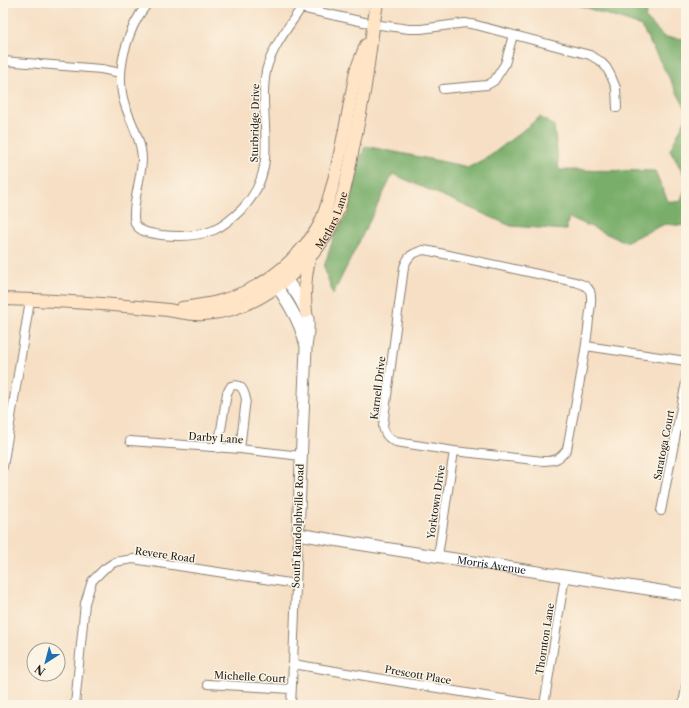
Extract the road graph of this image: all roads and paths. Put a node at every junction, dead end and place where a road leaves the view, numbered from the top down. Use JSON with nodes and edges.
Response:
{"nodes":[{"id":1,"x":148,"y":3,"type":"edge"},
{"id":2,"x":377,"y":3,"type":"edge"},
{"id":3,"x":302,"y":5,"type":"edge"},
{"id":4,"x":373,"y":24,"type":"junction"},
{"id":5,"x":513,"y":35,"type":"junction"},
{"id":6,"x":3,"y":61,"type":"edge"},
{"id":7,"x":121,"y":73,"type":"junction"},
{"id":8,"x":443,"y":89,"type":"dead end"},
{"id":9,"x":616,"y":108,"type":"dead end"},
{"id":10,"x":310,"y":256,"type":"junction"},
{"id":11,"x":279,"y":279,"type":"junction"},
{"id":12,"x":3,"y":299,"type":"edge"},
{"id":13,"x":30,"y":300,"type":"junction"},
{"id":14,"x":306,"y":312,"type":"junction"},
{"id":15,"x":586,"y":346,"type":"junction"},
{"id":16,"x":306,"y":348,"type":"junction"},
{"id":17,"x":686,"y":361,"type":"edge"},
{"id":18,"x":686,"y":382,"type":"edge"},
{"id":19,"x":130,"y":441,"type":"dead end"},
{"id":20,"x":218,"y":448,"type":"junction"},
{"id":21,"x":240,"y":449,"type":"junction"},
{"id":22,"x":454,"y":451,"type":"junction"},
{"id":23,"x":301,"y":456,"type":"junction"},
{"id":24,"x":3,"y":467,"type":"edge"},
{"id":25,"x":661,"y":511,"type":"dead end"},
{"id":26,"x":298,"y":534,"type":"junction"},
{"id":27,"x":438,"y":556,"type":"junction"},
{"id":28,"x":565,"y":576,"type":"junction"},
{"id":29,"x":296,"y":584,"type":"junction"},
{"id":30,"x":686,"y":595,"type":"edge"},
{"id":31,"x":293,"y":664,"type":"junction"},
{"id":32,"x":208,"y":684,"type":"dead end"},
{"id":33,"x":686,"y":688,"type":"edge"},
{"id":34,"x":291,"y":689,"type":"junction"},
{"id":35,"x":75,"y":705,"type":"edge"},
{"id":36,"x":291,"y":705,"type":"edge"},
{"id":37,"x":540,"y":705,"type":"edge"},
{"id":38,"x":544,"y":705,"type":"edge"},
{"id":39,"x":683,"y":705,"type":"edge"}],
"edges":[{"from":1,"to":7,"type":"street","name":"Sturbridge Drive"},
{"from":2,"to":4,"type":"main road","name":"Metlars Lane"},
{"from":3,"to":4,"type":"street"},
{"from":3,"to":7,"type":"street","name":"Sturbridge Drive"},
{"from":4,"to":5,"type":"street"},
{"from":4,"to":10,"type":"main road","name":"Metlars Lane"},
{"from":4,"to":11,"type":"main road","name":"Metlars Lane"},
{"from":5,"to":8,"type":"street"},
{"from":5,"to":9,"type":"street"},
{"from":6,"to":7,"type":"street"},
{"from":10,"to":11,"type":"main road","name":"Metlars Lane"},
{"from":10,"to":14,"type":"main road"},
{"from":11,"to":13,"type":"main road","name":"Metlars Lane"},
{"from":11,"to":14,"type":"street","name":"South Randolphville Road"},
{"from":11,"to":16,"type":"street","name":"South Randolphville Road"},
{"from":12,"to":13,"type":"main road","name":"Metlars Lane"},
{"from":13,"to":24,"type":"street"},
{"from":14,"to":16,"type":"street","name":"South Randolphville Road"},
{"from":15,"to":17,"type":"street"},
{"from":15,"to":22,"type":"street","name":"Karnell Drive"},
{"from":15,"to":22,"type":"street","name":"Karnell Drive"},
{"from":16,"to":23,"type":"street","name":"South Randolphville Road"},
{"from":18,"to":25,"type":"street","name":"Saratoga Court"},
{"from":19,"to":20,"type":"street","name":"Darby Lane"},
{"from":20,"to":21,"type":"street","name":"Darby Lane"},
{"from":20,"to":21,"type":"street"},
{"from":21,"to":23,"type":"street","name":"Darby Lane"},
{"from":22,"to":27,"type":"street","name":"Yorktown Drive"},
{"from":23,"to":26,"type":"street","name":"South Randolphville Road"},
{"from":26,"to":27,"type":"street","name":"Morris Avenue"},
{"from":26,"to":29,"type":"street","name":"South Randolphville Road"},
{"from":27,"to":28,"type":"street","name":"Morris Avenue"},
{"from":28,"to":30,"type":"street","name":"Morris Avenue"},
{"from":28,"to":38,"type":"street","name":"Thornton Lane"},
{"from":29,"to":31,"type":"street","name":"South Randolphville Road"},
{"from":29,"to":35,"type":"street","name":"Revere Road"},
{"from":31,"to":34,"type":"street","name":"South Randolphville Road"},
{"from":31,"to":37,"type":"street","name":"Prescott Place"},
{"from":32,"to":34,"type":"street","name":"Michelle Court"},
{"from":33,"to":39,"type":"street"},
{"from":34,"to":36,"type":"street","name":"South Randolphville Road"}]}
